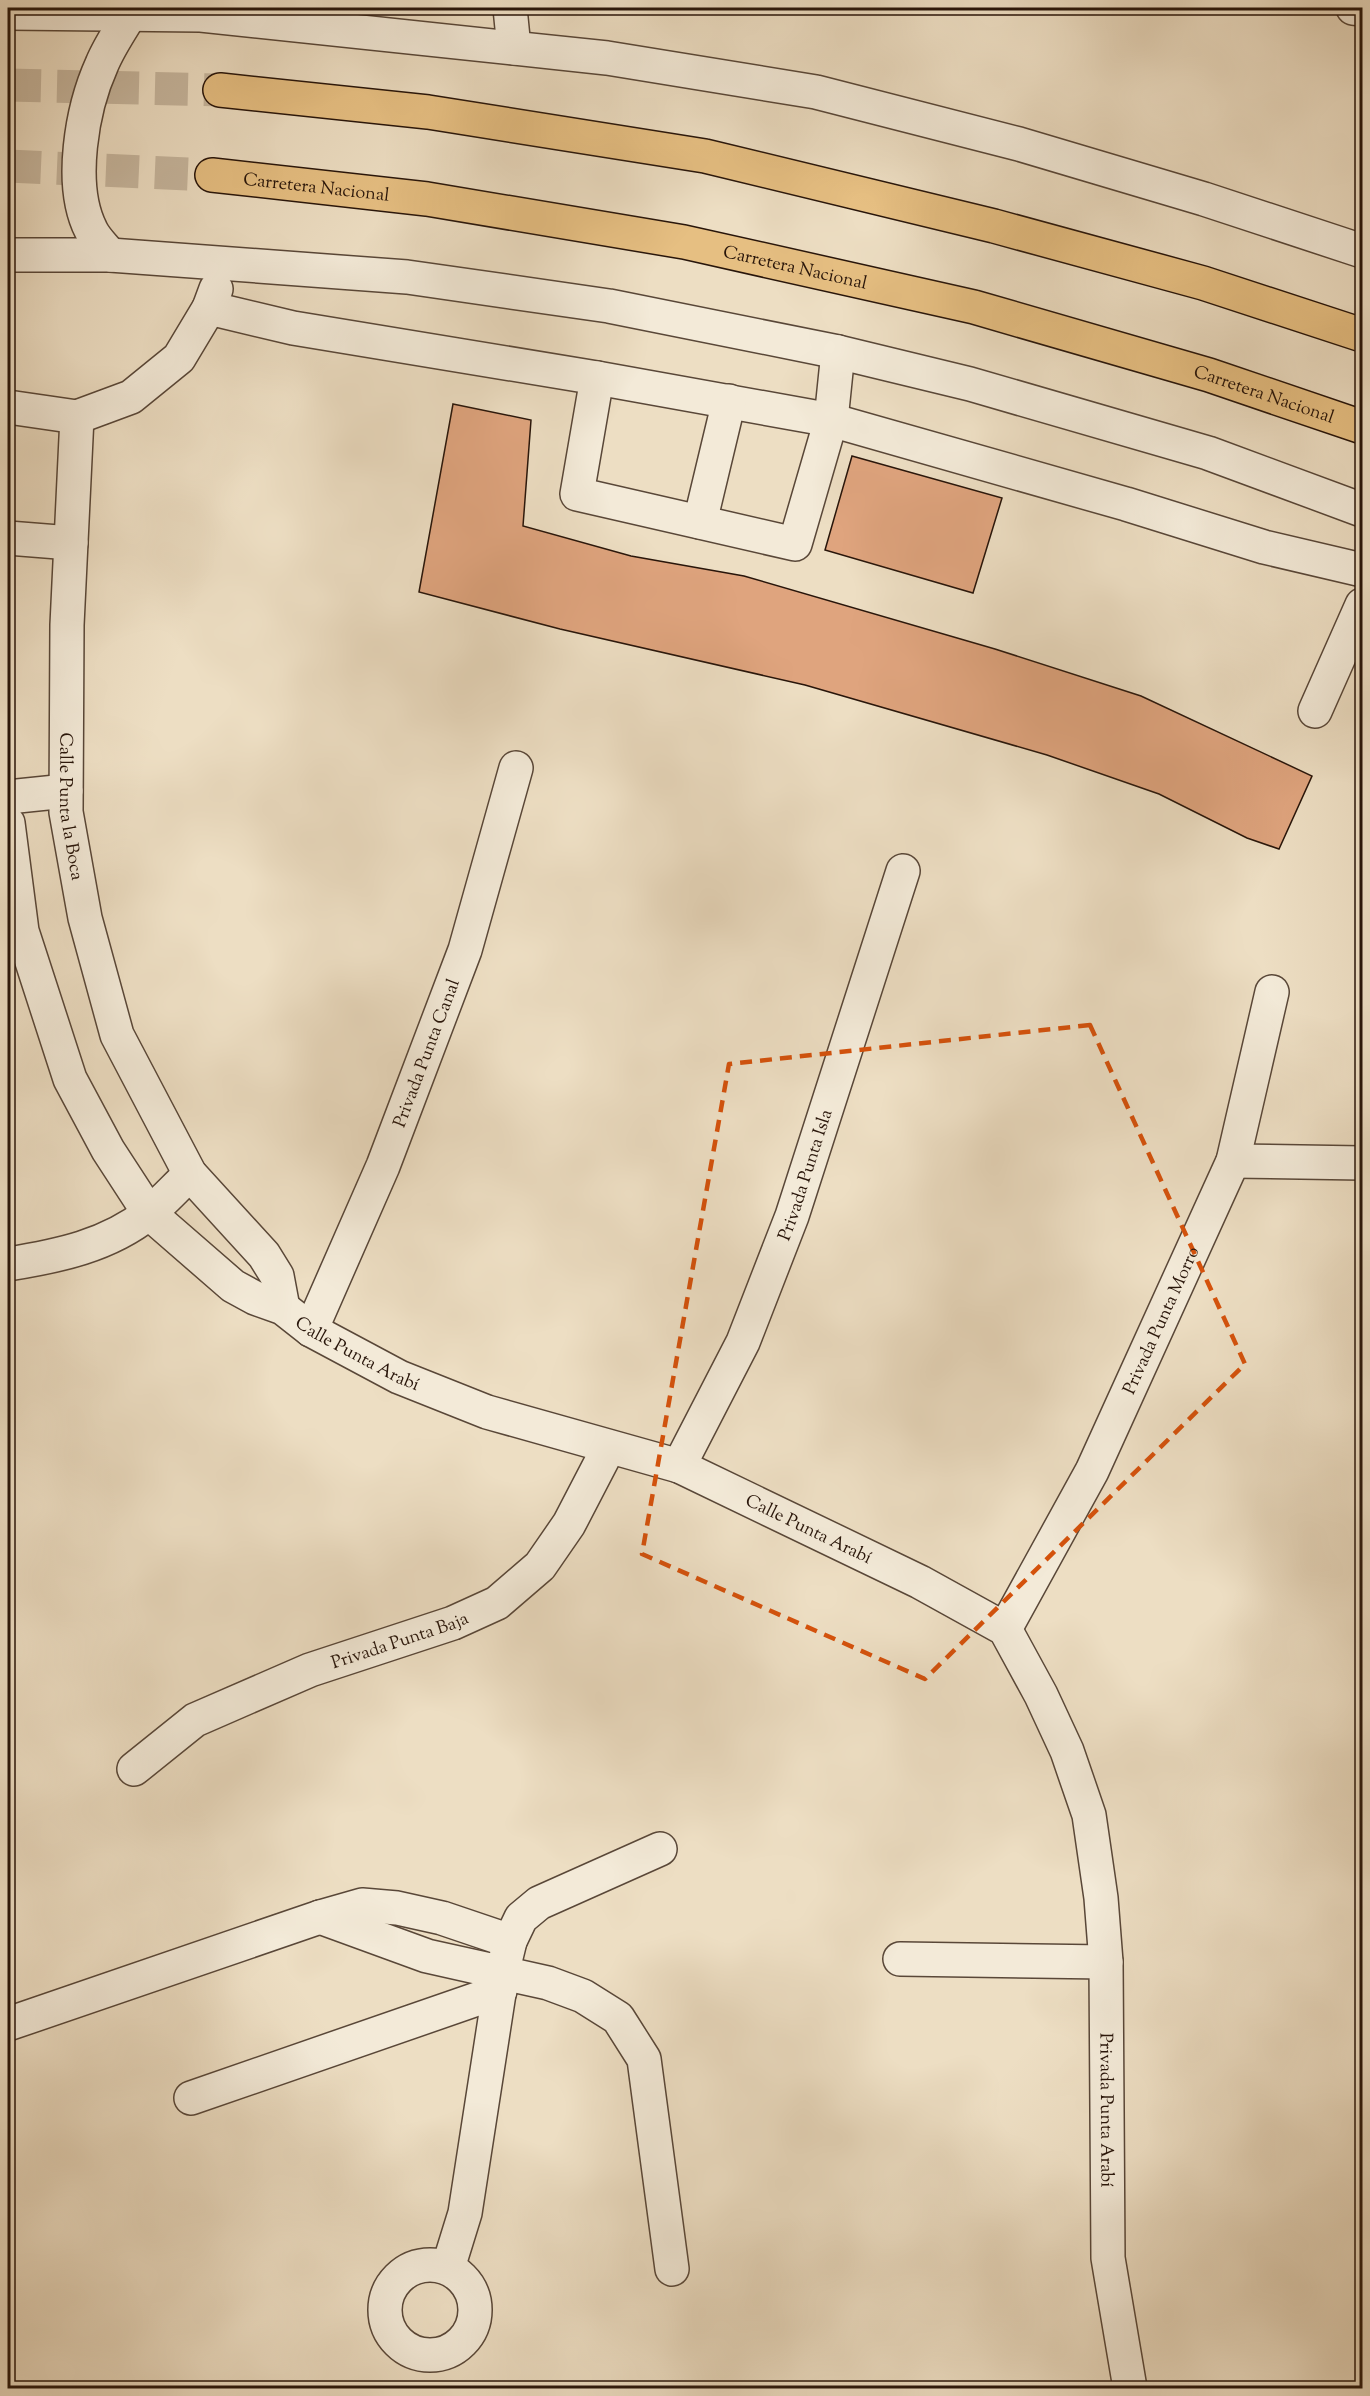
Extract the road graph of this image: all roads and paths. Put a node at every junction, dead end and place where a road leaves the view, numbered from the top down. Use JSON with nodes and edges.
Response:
{"nodes":[{"id":1,"x":510,"y":8,"type":"edge"},
{"id":2,"x":1353,"y":8,"type":"edge"},
{"id":3,"x":1362,"y":9,"type":"edge"},
{"id":4,"x":195,"y":11,"type":"edge"},
{"id":5,"x":8,"y":13,"type":"edge"},
{"id":6,"x":247,"y":14,"type":"edge"},
{"id":7,"x":129,"y":15,"type":"junction"},
{"id":8,"x":514,"y":48,"type":"junction"},
{"id":9,"x":220,"y":90,"type":"tunnel mouth"},
{"id":10,"x":212,"y":175,"type":"tunnel mouth"},
{"id":11,"x":1362,"y":251,"type":"edge"},
{"id":12,"x":8,"y":255,"type":"edge"},
{"id":13,"x":110,"y":255,"type":"junction"},
{"id":14,"x":226,"y":264,"type":"junction"},
{"id":15,"x":209,"y":308,"type":"junction"},
{"id":16,"x":1362,"y":336,"type":"edge"},
{"id":17,"x":838,"y":352,"type":"junction"},
{"id":18,"x":597,"y":378,"type":"junction"},
{"id":19,"x":729,"y":401,"type":"junction"},
{"id":20,"x":8,"y":407,"type":"edge"},
{"id":21,"x":77,"y":417,"type":"junction"},
{"id":22,"x":831,"y":420,"type":"junction"},
{"id":23,"x":1362,"y":427,"type":"edge"},
{"id":24,"x":1362,"y":510,"type":"edge"},
{"id":25,"x":700,"y":522,"type":"junction"},
{"id":26,"x":8,"y":538,"type":"edge"},
{"id":27,"x":71,"y":543,"type":"junction"},
{"id":28,"x":1362,"y":570,"type":"edge"},
{"id":29,"x":1362,"y":605,"type":"edge"},
{"id":30,"x":1315,"y":711,"type":"dead end"},
{"id":31,"x":516,"y":768,"type":"dead end"},
{"id":32,"x":66,"y":791,"type":"junction"},
{"id":33,"x":8,"y":797,"type":"edge"},
{"id":34,"x":8,"y":823,"type":"edge"},
{"id":35,"x":903,"y":871,"type":"dead end"},
{"id":36,"x":1272,"y":992,"type":"dead end"},
{"id":37,"x":1233,"y":1161,"type":"junction"},
{"id":38,"x":1362,"y":1163,"type":"edge"},
{"id":39,"x":190,"y":1174,"type":"junction"},
{"id":40,"x":149,"y":1213,"type":"junction"},
{"id":41,"x":8,"y":1264,"type":"edge"},
{"id":42,"x":283,"y":1308,"type":"junction"},
{"id":43,"x":311,"y":1330,"type":"junction"},
{"id":44,"x":609,"y":1447,"type":"junction"},
{"id":45,"x":679,"y":1466,"type":"junction"},
{"id":46,"x":1005,"y":1629,"type":"junction"},
{"id":47,"x":134,"y":1769,"type":"dead end"},
{"id":48,"x":660,"y":1850,"type":"dead end"},
{"id":49,"x":320,"y":1917,"type":"junction"},
{"id":50,"x":510,"y":1941,"type":"junction"},
{"id":51,"x":900,"y":1959,"type":"dead end"},
{"id":52,"x":1106,"y":1962,"type":"junction"},
{"id":53,"x":501,"y":1983,"type":"junction"},
{"id":54,"x":8,"y":2024,"type":"edge"},
{"id":55,"x":191,"y":2098,"type":"dead end"},
{"id":56,"x":447,"y":2268,"type":"dead end"},
{"id":57,"x":672,"y":2269,"type":"dead end"},
{"id":58,"x":1130,"y":2388,"type":"edge"}],
"edges":[{"from":1,"to":8,"type":"street"},
{"from":2,"to":3,"type":"street"},
{"from":4,"to":6,"type":"street"},
{"from":4,"to":7,"type":"street"},
{"from":5,"to":7,"type":"street"},
{"from":6,"to":8,"type":"street"},
{"from":7,"to":13,"type":"street"},
{"from":8,"to":11,"type":"street"},
{"from":9,"to":16,"type":"highway"},
{"from":10,"to":23,"type":"highway","name":"Carretera Nacional"},
{"from":12,"to":13,"type":"street"},
{"from":13,"to":14,"type":"street"},
{"from":14,"to":15,"type":"street"},
{"from":14,"to":17,"type":"street"},
{"from":15,"to":18,"type":"street"},
{"from":15,"to":21,"type":"street"},
{"from":17,"to":22,"type":"street"},
{"from":17,"to":24,"type":"street"},
{"from":18,"to":19,"type":"street"},
{"from":18,"to":25,"type":"street"},
{"from":19,"to":22,"type":"street"},
{"from":19,"to":25,"type":"street"},
{"from":20,"to":21,"type":"street"},
{"from":21,"to":27,"type":"street","name":"Calle Punta la Boca"},
{"from":22,"to":25,"type":"street"},
{"from":22,"to":28,"type":"street"},
{"from":26,"to":27,"type":"street"},
{"from":27,"to":32,"type":"street","name":"Calle Punta la Boca"},
{"from":29,"to":30,"type":"street"},
{"from":31,"to":43,"type":"street","name":"Privada Punta Canal"},
{"from":32,"to":33,"type":"street"},
{"from":32,"to":39,"type":"street","name":"Calle Punta la Boca"},
{"from":34,"to":40,"type":"street"},
{"from":35,"to":45,"type":"street","name":"Privada Punta Isla"},
{"from":36,"to":37,"type":"street","name":"Privada Punta Morro"},
{"from":37,"to":38,"type":"street"},
{"from":37,"to":46,"type":"street","name":"Privada Punta Morro"},
{"from":39,"to":40,"type":"street"},
{"from":39,"to":42,"type":"street","name":"Calle Punta Arabí"},
{"from":40,"to":41,"type":"street"},
{"from":40,"to":42,"type":"street","name":"Calle Punta Arabí"},
{"from":42,"to":43,"type":"street","name":"Calle Punta Arabí"},
{"from":43,"to":44,"type":"street","name":"Calle Punta Arabí"},
{"from":44,"to":45,"type":"street","name":"Calle Punta Arabí"},
{"from":44,"to":47,"type":"street","name":"Privada Punta Baja"},
{"from":45,"to":46,"type":"street","name":"Calle Punta Arabí"},
{"from":46,"to":52,"type":"street"},
{"from":48,"to":50,"type":"street"},
{"from":49,"to":50,"type":"street"},
{"from":49,"to":53,"type":"street"},
{"from":49,"to":54,"type":"street"},
{"from":50,"to":53,"type":"street"},
{"from":51,"to":52,"type":"street"},
{"from":52,"to":58,"type":"street","name":"Privada Punta Arabí"},
{"from":53,"to":55,"type":"street"},
{"from":53,"to":56,"type":"street"},
{"from":53,"to":57,"type":"street"}]}
